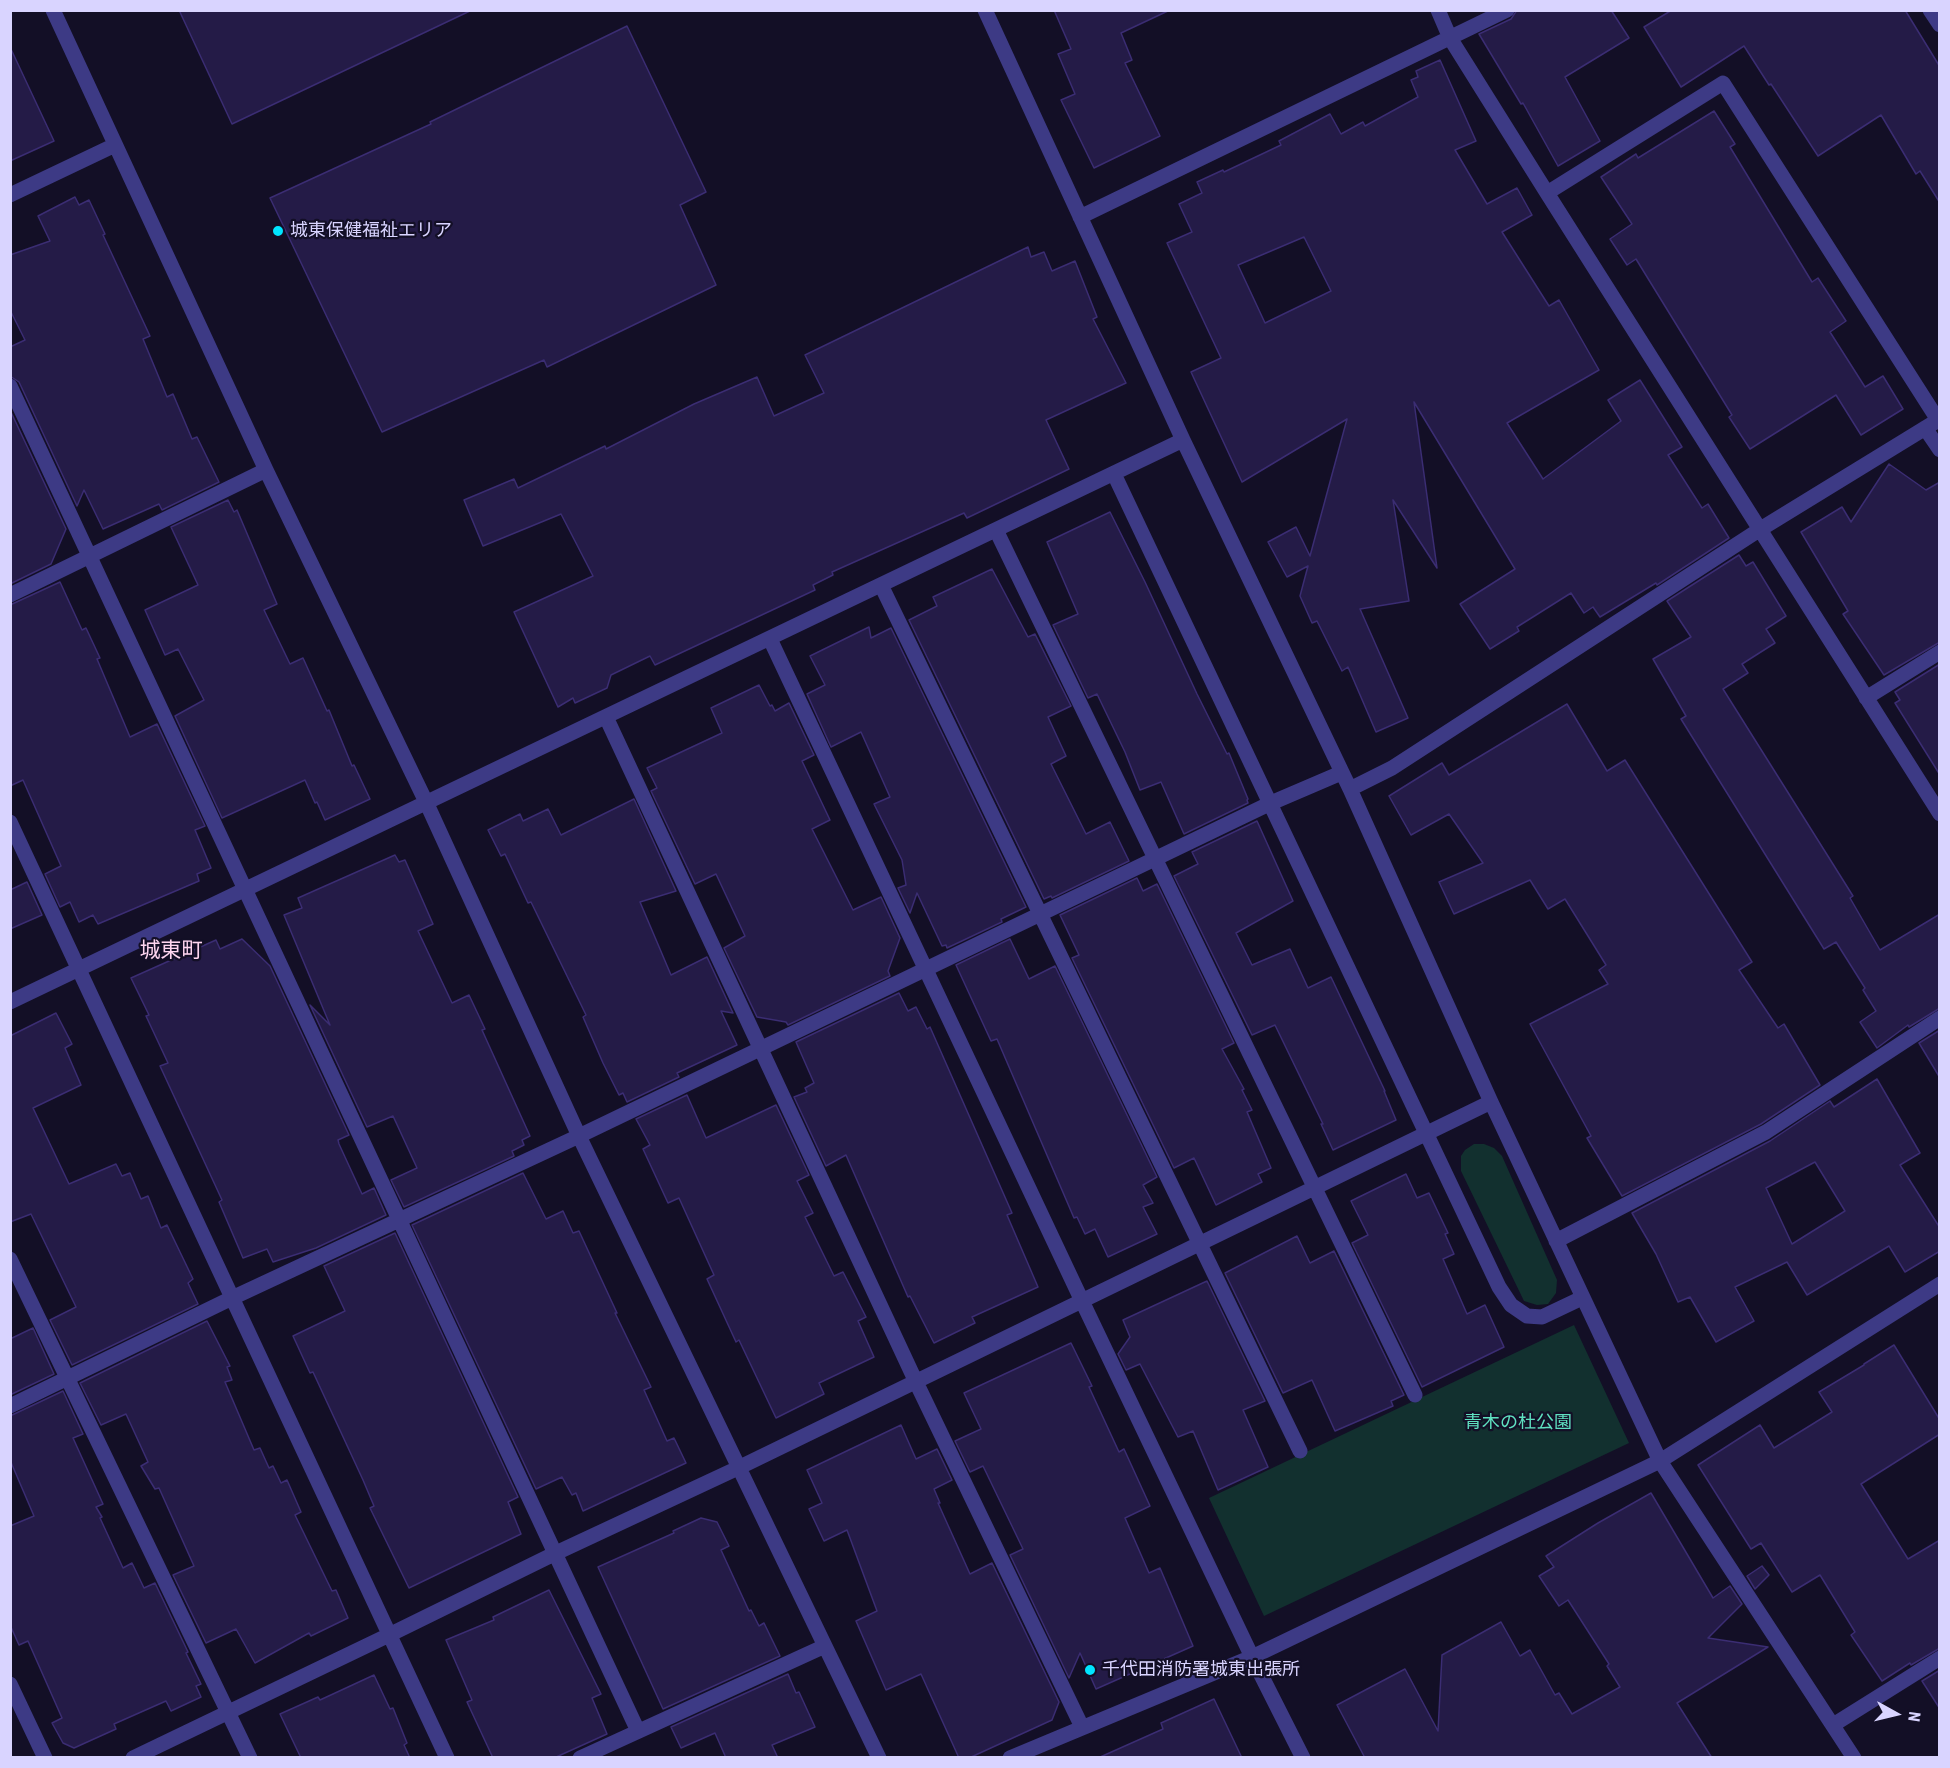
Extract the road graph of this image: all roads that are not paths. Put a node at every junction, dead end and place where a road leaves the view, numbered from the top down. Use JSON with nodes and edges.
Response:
{"nodes":[{"id":1,"x":53,"y":10,"type":"edge"},
{"id":2,"x":985,"y":10,"type":"edge"},
{"id":3,"x":1438,"y":10,"type":"edge"},
{"id":4,"x":1507,"y":10,"type":"edge"},
{"id":5,"x":1930,"y":10,"type":"edge"},
{"id":6,"x":1940,"y":25,"type":"edge"},
{"id":7,"x":1450,"y":38,"type":"junction"},
{"id":8,"x":115,"y":145,"type":"junction"},
{"id":9,"x":1547,"y":193,"type":"junction"},
{"id":10,"x":10,"y":195,"type":"edge"},
{"id":11,"x":1080,"y":217,"type":"junction"},
{"id":12,"x":10,"y":386,"type":"edge"},
{"id":13,"x":1934,"y":422,"type":"edge"},
{"id":14,"x":1183,"y":440,"type":"junction"},
{"id":15,"x":1940,"y":450,"type":"edge"},
{"id":16,"x":266,"y":470,"type":"junction"},
{"id":17,"x":1114,"y":474,"type":"junction"},
{"id":18,"x":996,"y":530,"type":"junction"},
{"id":19,"x":1759,"y":530,"type":"junction"},
{"id":20,"x":90,"y":556,"type":"junction"},
{"id":21,"x":881,"y":585,"type":"junction"},
{"id":22,"x":10,"y":595,"type":"edge"},
{"id":23,"x":770,"y":639,"type":"junction"},
{"id":24,"x":1940,"y":652,"type":"edge"},
{"id":25,"x":1866,"y":698,"type":"junction"},
{"id":26,"x":606,"y":717,"type":"junction"},
{"id":27,"x":1341,"y":773,"type":"junction"},
{"id":28,"x":1350,"y":789,"type":"junction"},
{"id":29,"x":1271,"y":803,"type":"junction"},
{"id":30,"x":427,"y":804,"type":"junction"},
{"id":31,"x":1940,"y":814,"type":"edge"},
{"id":32,"x":10,"y":822,"type":"edge"},
{"id":33,"x":1155,"y":858,"type":"junction"},
{"id":34,"x":246,"y":890,"type":"junction"},
{"id":35,"x":1040,"y":914,"type":"junction"},
{"id":36,"x":79,"y":969,"type":"junction"},
{"id":37,"x":925,"y":969,"type":"junction"},
{"id":38,"x":10,"y":1002,"type":"edge"},
{"id":39,"x":1940,"y":1018,"type":"edge"},
{"id":40,"x":760,"y":1048,"type":"junction"},
{"id":41,"x":1491,"y":1102,"type":"junction"},
{"id":42,"x":1427,"y":1133,"type":"junction"},
{"id":43,"x":579,"y":1136,"type":"junction"},
{"id":44,"x":1314,"y":1186,"type":"junction"},
{"id":45,"x":400,"y":1220,"type":"junction"},
{"id":46,"x":1556,"y":1241,"type":"junction"},
{"id":47,"x":1200,"y":1243,"type":"junction"},
{"id":48,"x":10,"y":1259,"type":"edge"},
{"id":49,"x":1940,"y":1284,"type":"edge"},
{"id":50,"x":232,"y":1298,"type":"junction"},
{"id":51,"x":1582,"y":1298,"type":"junction"},
{"id":52,"x":1082,"y":1301,"type":"junction"},
{"id":53,"x":68,"y":1378,"type":"junction"},
{"id":54,"x":916,"y":1382,"type":"junction"},
{"id":55,"x":1415,"y":1395,"type":"dead end"},
{"id":56,"x":10,"y":1406,"type":"edge"},
{"id":57,"x":1300,"y":1451,"type":"dead end"},
{"id":58,"x":1660,"y":1461,"type":"junction"},
{"id":59,"x":738,"y":1468,"type":"junction"},
{"id":60,"x":556,"y":1553,"type":"junction"},
{"id":61,"x":389,"y":1635,"type":"junction"},
{"id":62,"x":825,"y":1646,"type":"junction"},
{"id":63,"x":1252,"y":1657,"type":"junction"},
{"id":64,"x":1940,"y":1658,"type":"edge"},
{"id":65,"x":10,"y":1684,"type":"edge"},
{"id":66,"x":229,"y":1712,"type":"junction"},
{"id":67,"x":1833,"y":1725,"type":"junction"},
{"id":68,"x":1082,"y":1727,"type":"junction"},
{"id":69,"x":638,"y":1731,"type":"junction"},
{"id":70,"x":45,"y":1758,"type":"edge"},
{"id":71,"x":133,"y":1758,"type":"edge"},
{"id":72,"x":250,"y":1758,"type":"edge"},
{"id":73,"x":447,"y":1758,"type":"edge"},
{"id":74,"x":580,"y":1758,"type":"edge"},
{"id":75,"x":879,"y":1758,"type":"edge"},
{"id":76,"x":1010,"y":1758,"type":"edge"},
{"id":77,"x":1303,"y":1758,"type":"edge"},
{"id":78,"x":1854,"y":1758,"type":"edge"}],
"edges":[{"from":1,"to":8,"type":"street"},
{"from":2,"to":11,"type":"street"},
{"from":3,"to":7,"type":"street"},
{"from":4,"to":7,"type":"street"},
{"from":5,"to":6,"type":"street"},
{"from":7,"to":9,"type":"street"},
{"from":7,"to":11,"type":"street"},
{"from":8,"to":10,"type":"street"},
{"from":8,"to":16,"type":"street"},
{"from":9,"to":13,"type":"street"},
{"from":9,"to":19,"type":"street"},
{"from":11,"to":14,"type":"street"},
{"from":12,"to":20,"type":"street"},
{"from":13,"to":15,"type":"street"},
{"from":13,"to":19,"type":"street"},
{"from":14,"to":17,"type":"street"},
{"from":14,"to":27,"type":"street"},
{"from":16,"to":20,"type":"street"},
{"from":16,"to":30,"type":"street"},
{"from":17,"to":18,"type":"street"},
{"from":17,"to":29,"type":"street"},
{"from":18,"to":21,"type":"street"},
{"from":18,"to":33,"type":"street"},
{"from":19,"to":25,"type":"street"},
{"from":19,"to":28,"type":"street"},
{"from":20,"to":22,"type":"street"},
{"from":20,"to":34,"type":"street"},
{"from":21,"to":23,"type":"street"},
{"from":21,"to":35,"type":"street"},
{"from":23,"to":26,"type":"street"},
{"from":23,"to":37,"type":"street"},
{"from":24,"to":25,"type":"street"},
{"from":25,"to":31,"type":"street"},
{"from":26,"to":30,"type":"street"},
{"from":26,"to":40,"type":"street"},
{"from":27,"to":28,"type":"street"},
{"from":27,"to":29,"type":"street"},
{"from":28,"to":41,"type":"street"},
{"from":29,"to":33,"type":"street"},
{"from":29,"to":42,"type":"street"},
{"from":30,"to":34,"type":"street"},
{"from":30,"to":43,"type":"street"},
{"from":32,"to":36,"type":"street"},
{"from":33,"to":35,"type":"street"},
{"from":33,"to":44,"type":"street"},
{"from":34,"to":36,"type":"street"},
{"from":34,"to":45,"type":"street"},
{"from":35,"to":37,"type":"street"},
{"from":35,"to":47,"type":"street"},
{"from":36,"to":38,"type":"street"},
{"from":36,"to":50,"type":"street"},
{"from":37,"to":40,"type":"street"},
{"from":37,"to":52,"type":"street"},
{"from":39,"to":46,"type":"street"},
{"from":40,"to":43,"type":"street"},
{"from":40,"to":54,"type":"street"},
{"from":41,"to":42,"type":"street"},
{"from":41,"to":46,"type":"street"},
{"from":42,"to":44,"type":"street"},
{"from":42,"to":51,"type":"street"},
{"from":43,"to":45,"type":"street"},
{"from":43,"to":59,"type":"street"},
{"from":44,"to":47,"type":"street"},
{"from":44,"to":55,"type":"street"},
{"from":45,"to":50,"type":"street"},
{"from":45,"to":60,"type":"street"},
{"from":46,"to":51,"type":"street"},
{"from":47,"to":52,"type":"street"},
{"from":47,"to":57,"type":"street"},
{"from":48,"to":53,"type":"street"},
{"from":49,"to":58,"type":"street"},
{"from":50,"to":53,"type":"street"},
{"from":50,"to":61,"type":"street"},
{"from":51,"to":58,"type":"street"},
{"from":52,"to":54,"type":"street"},
{"from":52,"to":63,"type":"street"},
{"from":53,"to":56,"type":"street"},
{"from":53,"to":66,"type":"street"},
{"from":54,"to":59,"type":"street"},
{"from":54,"to":68,"type":"street"},
{"from":58,"to":63,"type":"street"},
{"from":58,"to":67,"type":"street"},
{"from":59,"to":60,"type":"street"},
{"from":59,"to":62,"type":"street"},
{"from":60,"to":61,"type":"street"},
{"from":60,"to":69,"type":"street"},
{"from":61,"to":66,"type":"street"},
{"from":61,"to":73,"type":"street"},
{"from":62,"to":69,"type":"street"},
{"from":62,"to":75,"type":"street"},
{"from":63,"to":68,"type":"street"},
{"from":63,"to":77,"type":"street"},
{"from":64,"to":67,"type":"street"},
{"from":65,"to":70,"type":"street"},
{"from":66,"to":71,"type":"street"},
{"from":66,"to":72,"type":"street"},
{"from":67,"to":78,"type":"street"},
{"from":68,"to":76,"type":"street"},
{"from":69,"to":74,"type":"street"}]}
